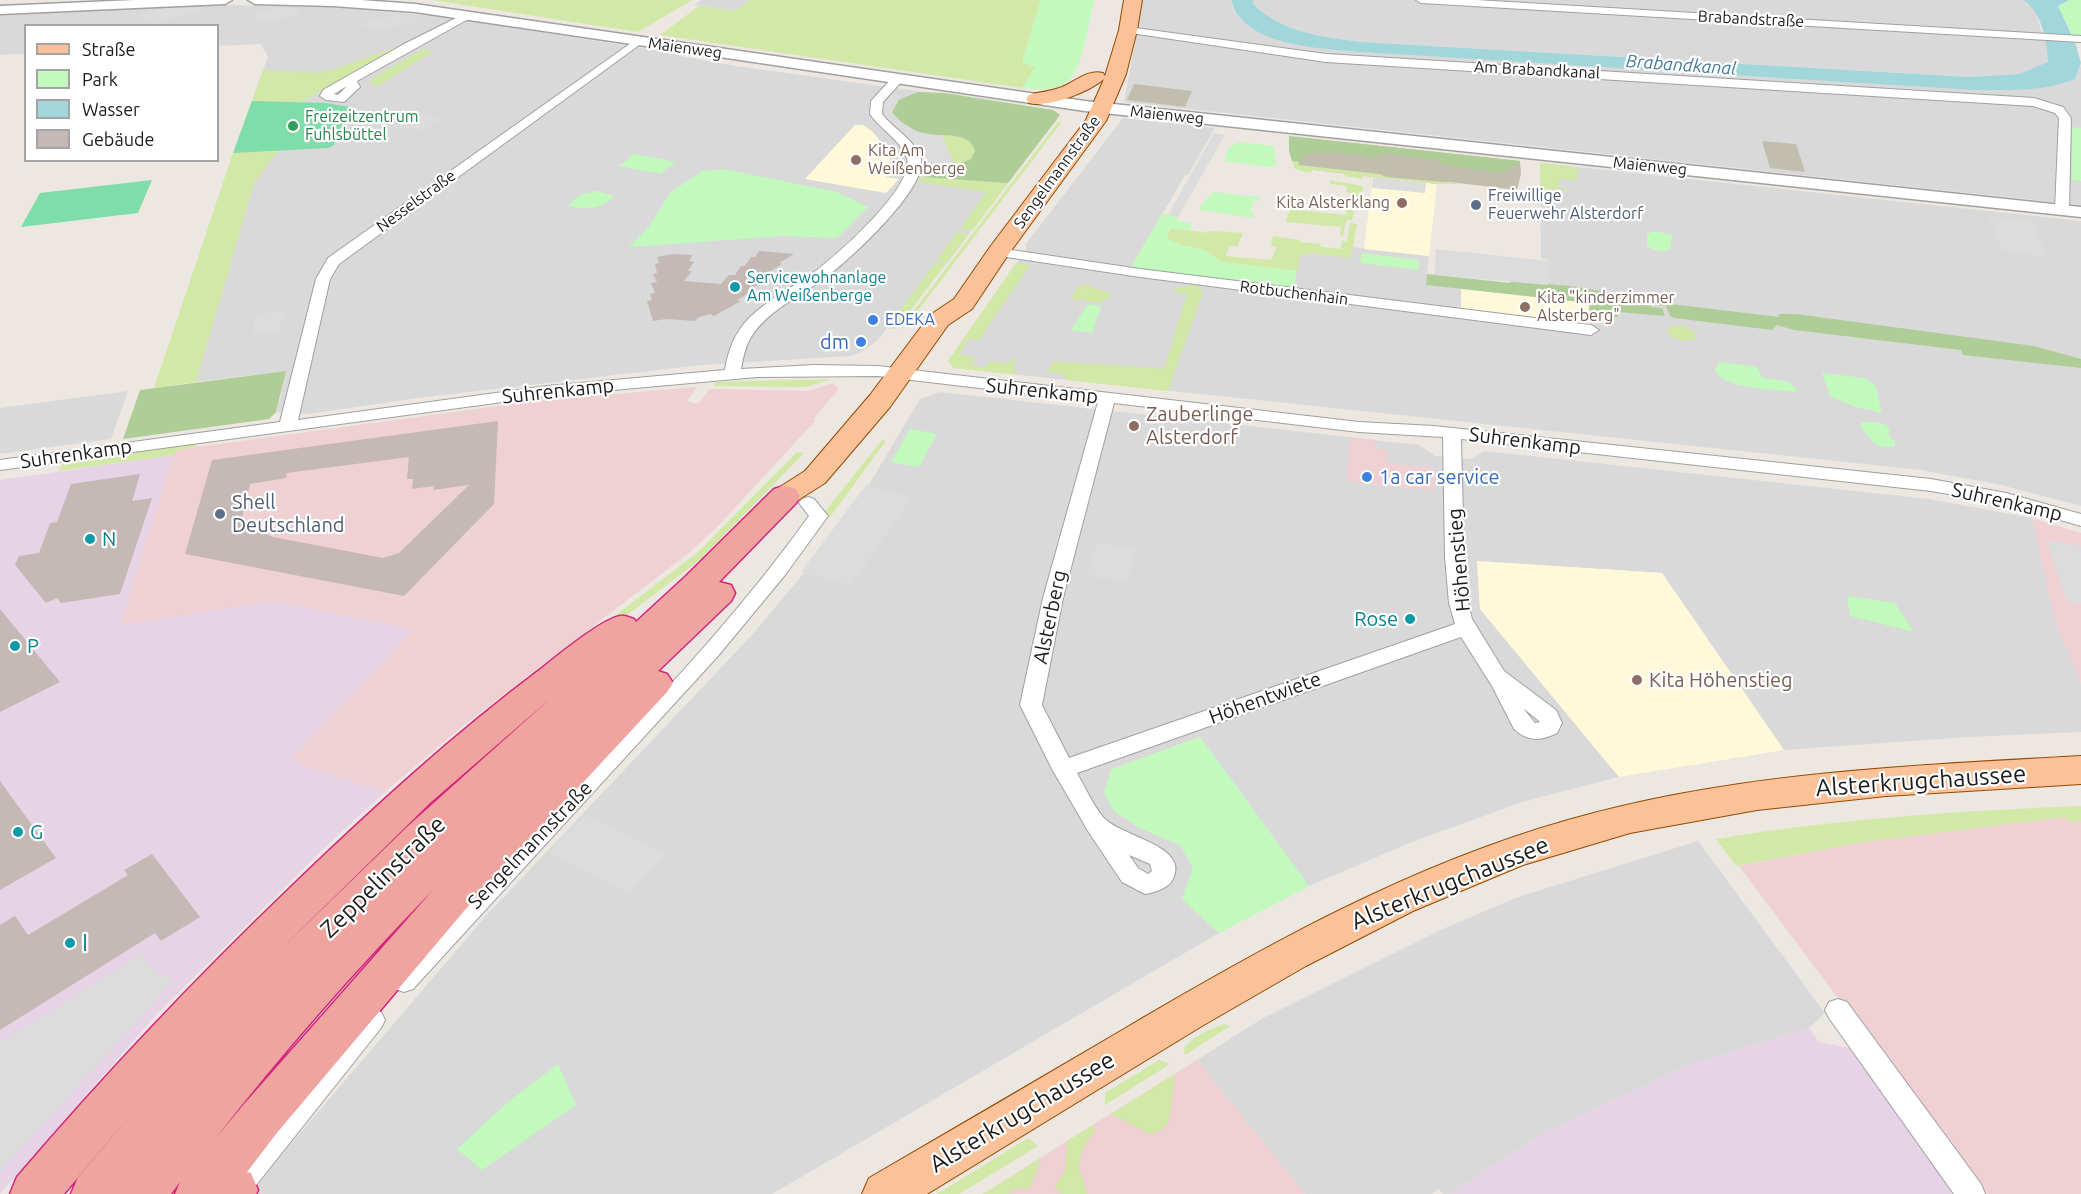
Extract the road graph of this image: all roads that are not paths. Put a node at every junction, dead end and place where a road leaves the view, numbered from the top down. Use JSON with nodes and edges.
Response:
{"nodes":[{"id":1,"x":225,"y":0,"type":"edge"},
{"id":2,"x":255,"y":0,"type":"edge"},
{"id":3,"x":1116,"y":0,"type":"edge"},
{"id":4,"x":1133,"y":0,"type":"edge"},
{"id":5,"x":1421,"y":0,"type":"edge"},
{"id":6,"x":0,"y":10,"type":"edge"},
{"id":7,"x":468,"y":15,"type":"junction"},
{"id":8,"x":1128,"y":30,"type":"junction"},
{"id":9,"x":2080,"y":39,"type":"edge"},
{"id":10,"x":638,"y":41,"type":"junction"},
{"id":11,"x":1096,"y":77,"type":"junction"},
{"id":12,"x":350,"y":80,"type":"dead end"},
{"id":13,"x":897,"y":80,"type":"junction"},
{"id":14,"x":1036,"y":99,"type":"junction"},
{"id":15,"x":1093,"y":107,"type":"junction"},
{"id":16,"x":2062,"y":210,"type":"junction"},
{"id":17,"x":2081,"y":212,"type":"edge"},
{"id":18,"x":998,"y":252,"type":"junction"},
{"id":19,"x":939,"y":320,"type":"junction"},
{"id":20,"x":1591,"y":330,"type":"dead end"},
{"id":21,"x":900,"y":374,"type":"junction"},
{"id":22,"x":732,"y":375,"type":"junction"},
{"id":23,"x":1107,"y":398,"type":"junction"},
{"id":24,"x":288,"y":425,"type":"junction"},
{"id":25,"x":1452,"y":433,"type":"junction"},
{"id":26,"x":0,"y":465,"type":"edge"},
{"id":27,"x":803,"y":492,"type":"junction"},
{"id":28,"x":2081,"y":520,"type":"edge"},
{"id":29,"x":699,"y":598,"type":"junction"},
{"id":30,"x":1467,"y":627,"type":"junction"},
{"id":31,"x":1498,"y":677,"type":"dead end"},
{"id":32,"x":1063,"y":770,"type":"junction"},
{"id":33,"x":2081,"y":770,"type":"edge"},
{"id":34,"x":1096,"y":825,"type":"dead end"},
{"id":35,"x":1838,"y":1010,"type":"dead end"},
{"id":36,"x":221,"y":1193,"type":"edge"},
{"id":37,"x":34,"y":1194,"type":"edge"},
{"id":38,"x":95,"y":1194,"type":"edge"},
{"id":39,"x":141,"y":1194,"type":"edge"},
{"id":40,"x":885,"y":1194,"type":"edge"},
{"id":41,"x":1971,"y":1194,"type":"edge"}],
"edges":[{"from":1,"to":6,"type":"street"},
{"from":2,"to":7,"type":"street","name":"Maienweg"},
{"from":3,"to":11,"type":"main road","name":"Sengelmannstraße"},
{"from":4,"to":8,"type":"main road","name":"Sengelmannstraße"},
{"from":5,"to":9,"type":"street","name":"Brabandstraße"},
{"from":7,"to":10,"type":"street","name":"Maienweg"},
{"from":7,"to":12,"type":"street"},
{"from":8,"to":15,"type":"main road","name":"Sengelmannstraße"},
{"from":8,"to":16,"type":"street","name":"Am Brabandkanal"},
{"from":10,"to":13,"type":"street","name":"Maienweg"},
{"from":10,"to":24,"type":"street","name":"Nesselstraße"},
{"from":11,"to":14,"type":"main road"},
{"from":11,"to":15,"type":"main road","name":"Sengelmannstraße"},
{"from":13,"to":14,"type":"street","name":"Maienweg"},
{"from":13,"to":22,"type":"street"},
{"from":14,"to":15,"type":"street","name":"Maienweg"},
{"from":15,"to":16,"type":"street","name":"Maienweg"},
{"from":15,"to":18,"type":"main road","name":"Sengelmannstraße"},
{"from":15,"to":19,"type":"main road","name":"Sengelmannstraße"},
{"from":16,"to":17,"type":"street","name":"Maienweg"},
{"from":18,"to":19,"type":"main road","name":"Sengelmannstraße"},
{"from":18,"to":20,"type":"street","name":"Rotbuchenhain"},
{"from":19,"to":21,"type":"main road","name":"Sengelmannstraße"},
{"from":21,"to":22,"type":"street","name":"Suhrenkamp"},
{"from":21,"to":23,"type":"street","name":"Suhrenkamp"},
{"from":21,"to":27,"type":"main road","name":"Sengelmannstraße"},
{"from":22,"to":24,"type":"street","name":"Suhrenkamp"},
{"from":23,"to":25,"type":"street","name":"Suhrenkamp"},
{"from":23,"to":32,"type":"street","name":"Alsterberg"},
{"from":24,"to":26,"type":"street","name":"Suhrenkamp"},
{"from":25,"to":28,"type":"street","name":"Suhrenkamp"},
{"from":25,"to":30,"type":"street","name":"Höhenstieg"},
{"from":27,"to":29,"type":"highway","name":"Sengelmannstraße"},
{"from":27,"to":36,"type":"street","name":"Sengelmannstraße"},
{"from":29,"to":36,"type":"highway"},
{"from":29,"to":37,"type":"highway"},
{"from":29,"to":38,"type":"highway","name":"Zeppelinstraße"},
{"from":29,"to":39,"type":"highway","name":"Zeppelinstraße"},
{"from":30,"to":31,"type":"street","name":"Höhenstieg"},
{"from":30,"to":32,"type":"street","name":"Höhentwiete"},
{"from":32,"to":34,"type":"street","name":"Alsterberg"},
{"from":33,"to":40,"type":"main road","name":"Alsterkrugchaussee"},
{"from":35,"to":41,"type":"street"}]}
